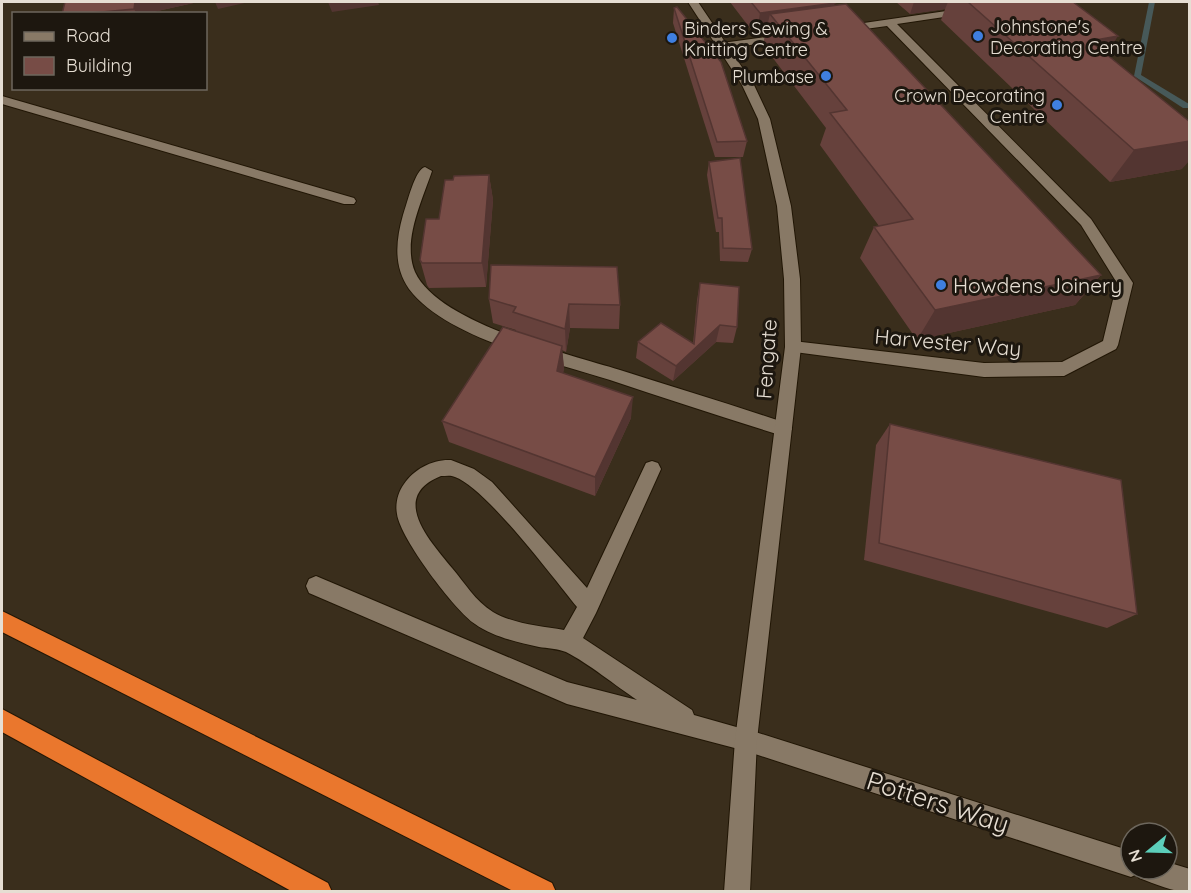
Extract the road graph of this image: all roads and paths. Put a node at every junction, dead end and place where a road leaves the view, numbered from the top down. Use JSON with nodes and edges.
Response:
{"nodes":[{"id":1,"x":693,"y":2,"type":"edge"},
{"id":2,"x":980,"y":9,"type":"edge"},
{"id":3,"x":890,"y":23,"type":"junction"},
{"id":4,"x":834,"y":30,"type":"edge"},
{"id":5,"x":801,"y":35,"type":"edge"},
{"id":6,"x":722,"y":46,"type":"junction"},
{"id":7,"x":2,"y":100,"type":"edge"},
{"id":8,"x":425,"y":171,"type":"dead end"},
{"id":9,"x":349,"y":201,"type":"dead end"},
{"id":10,"x":793,"y":347,"type":"junction"},
{"id":11,"x":783,"y":429,"type":"junction"},
{"id":12,"x":652,"y":469,"type":"dead end"},
{"id":13,"x":316,"y":586,"type":"dead end"},
{"id":14,"x":589,"y":606,"type":"junction"},
{"id":15,"x":2,"y":621,"type":"edge"},
{"id":16,"x":569,"y":642,"type":"junction"},
{"id":17,"x":2,"y":720,"type":"edge"},
{"id":18,"x":698,"y":728,"type":"junction"},
{"id":19,"x":746,"y":740,"type":"junction"},
{"id":20,"x":1119,"y":860,"type":"edge"},
{"id":21,"x":319,"y":891,"type":"edge"},
{"id":22,"x":543,"y":891,"type":"edge"},
{"id":23,"x":737,"y":891,"type":"edge"}],
"edges":[{"from":1,"to":6,"type":"street","name":"Fengate"},
{"from":2,"to":3,"type":"street"},
{"from":3,"to":4,"type":"street"},
{"from":3,"to":10,"type":"street","name":"Harvester Way"},
{"from":5,"to":6,"type":"street"},
{"from":6,"to":10,"type":"street","name":"Fengate"},
{"from":7,"to":9,"type":"street"},
{"from":8,"to":11,"type":"street"},
{"from":10,"to":11,"type":"street","name":"Fengate"},
{"from":11,"to":19,"type":"street","name":"Fengate"},
{"from":12,"to":14,"type":"street"},
{"from":13,"to":18,"type":"street","name":"Potters Way"},
{"from":14,"to":16,"type":"street"},
{"from":14,"to":16,"type":"street"},
{"from":15,"to":22,"type":"highway"},
{"from":16,"to":18,"type":"street"},
{"from":17,"to":21,"type":"highway"},
{"from":18,"to":19,"type":"street","name":"Potters Way"},
{"from":19,"to":20,"type":"street","name":"Potters Way"},
{"from":19,"to":23,"type":"street","name":"Fengate"}]}
